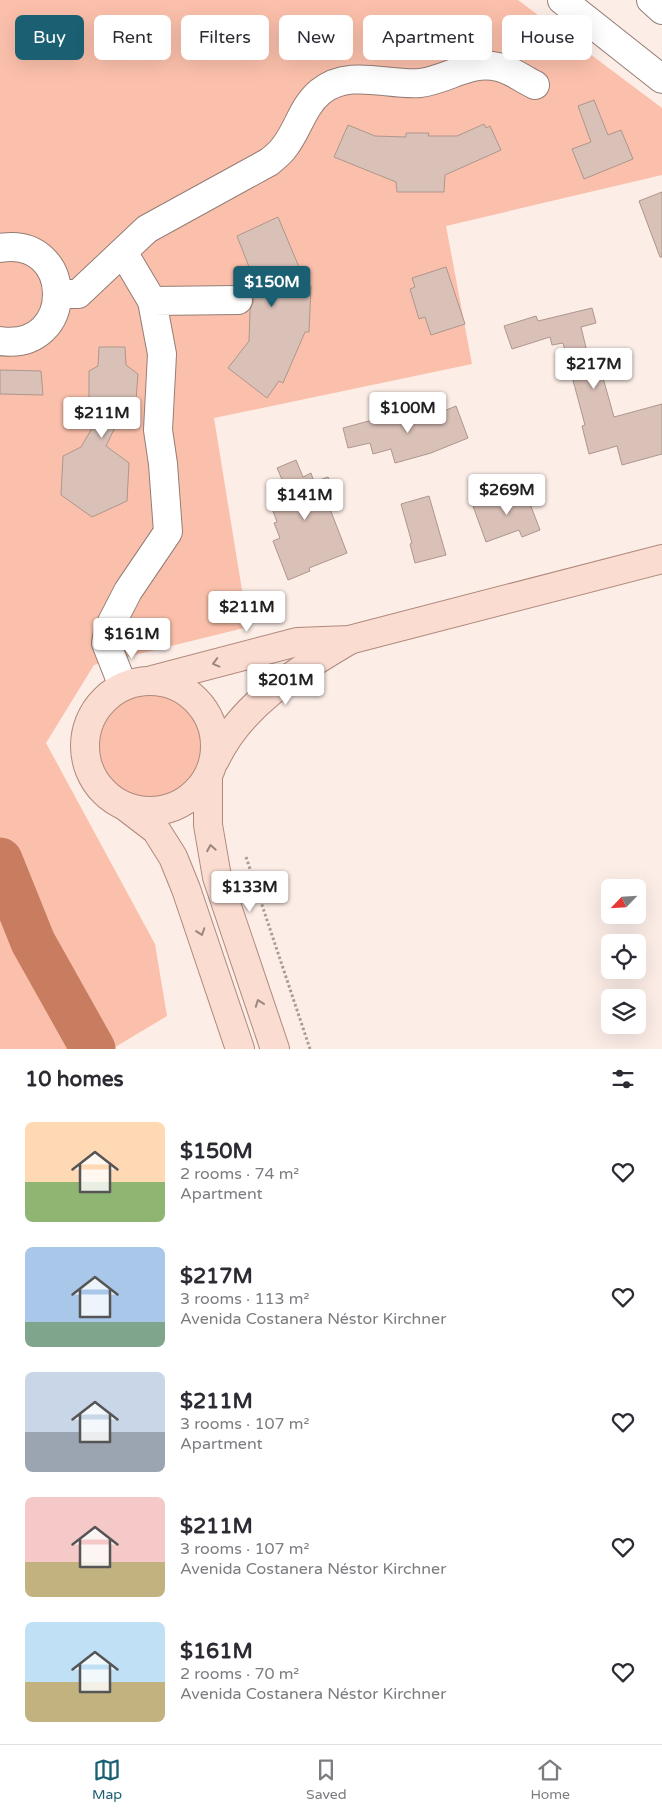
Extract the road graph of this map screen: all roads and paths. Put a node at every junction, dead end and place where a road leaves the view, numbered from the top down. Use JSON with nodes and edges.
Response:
{"nodes":[{"id":1,"x":562,"y":0,"type":"edge"},
{"id":2,"x":651,"y":0,"type":"edge"},
{"id":3,"x":662,"y":10,"type":"edge"},
{"id":4,"x":662,"y":79,"type":"edge"},
{"id":5,"x":535,"y":86,"type":"dead end"},
{"id":6,"x":0,"y":248,"type":"edge"},
{"id":7,"x":123,"y":252,"type":"junction"},
{"id":8,"x":58,"y":294,"type":"junction"},
{"id":9,"x":238,"y":300,"type":"dead end"},
{"id":10,"x":152,"y":301,"type":"junction"},
{"id":11,"x":0,"y":341,"type":"edge"},
{"id":12,"x":662,"y":560,"type":"edge"},
{"id":13,"x":349,"y":640,"type":"junction"},
{"id":14,"x":152,"y":680,"type":"junction"},
{"id":15,"x":123,"y":686,"type":"junction"},
{"id":16,"x":210,"y":771,"type":"junction"},
{"id":17,"x":123,"y":805,"type":"junction"},
{"id":18,"x":246,"y":857,"type":"dead end"},
{"id":19,"x":240,"y":1049,"type":"edge"},
{"id":20,"x":275,"y":1049,"type":"edge"},
{"id":21,"x":310,"y":1049,"type":"edge"}],
"edges":[{"from":1,"to":4,"type":"street"},
{"from":2,"to":3,"type":"street"},
{"from":5,"to":7,"type":"street"},
{"from":6,"to":8,"type":"street"},
{"from":7,"to":8,"type":"street"},
{"from":7,"to":10,"type":"street"},
{"from":8,"to":11,"type":"street"},
{"from":9,"to":10,"type":"street"},
{"from":10,"to":15,"type":"street"},
{"from":12,"to":13,"type":"main road"},
{"from":13,"to":14,"type":"main road","one_way":true},
{"from":13,"to":16,"type":"main road"},
{"from":14,"to":15,"type":"main road"},
{"from":14,"to":16,"type":"main road"},
{"from":15,"to":17,"type":"main road"},
{"from":16,"to":17,"type":"main road"},
{"from":20,"to":16,"type":"main road","one_way":true},
{"from":17,"to":19,"type":"main road","one_way":true},
{"from":18,"to":21,"type":"path"}]}
